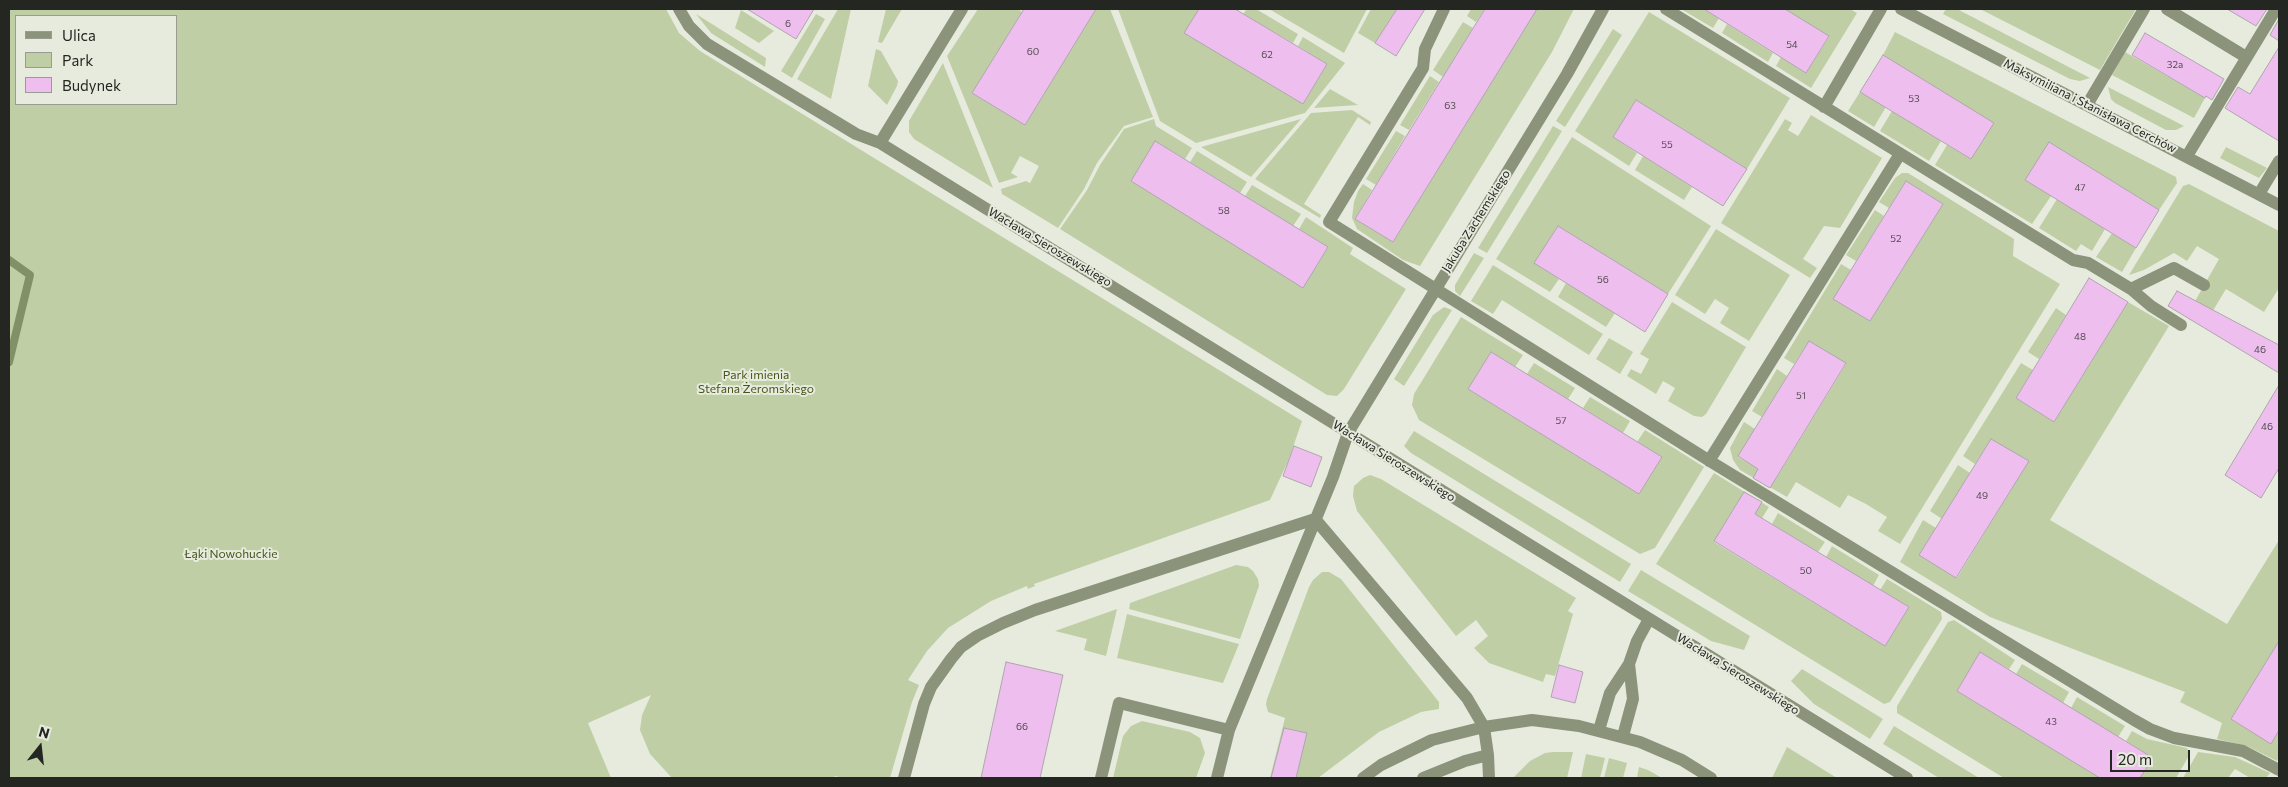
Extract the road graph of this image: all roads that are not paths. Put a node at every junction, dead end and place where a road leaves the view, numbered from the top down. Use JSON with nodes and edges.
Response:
{"nodes":[{"id":1,"x":679,"y":9,"type":"edge"},
{"id":2,"x":962,"y":9,"type":"edge"},
{"id":3,"x":1444,"y":9,"type":"edge"},
{"id":4,"x":1603,"y":9,"type":"edge"},
{"id":5,"x":1666,"y":9,"type":"edge"},
{"id":6,"x":1881,"y":9,"type":"edge"},
{"id":7,"x":1903,"y":9,"type":"edge"},
{"id":8,"x":2144,"y":9,"type":"edge"},
{"id":9,"x":2166,"y":9,"type":"edge"},
{"id":10,"x":2276,"y":9,"type":"edge"},
{"id":11,"x":2246,"y":57,"type":"junction"},
{"id":12,"x":2087,"y":105,"type":"junction"},
{"id":13,"x":1824,"y":107,"type":"junction"},
{"id":14,"x":880,"y":143,"type":"junction"},
{"id":15,"x":1900,"y":154,"type":"junction"},
{"id":16,"x":2187,"y":156,"type":"junction"},
{"id":17,"x":2279,"y":161,"type":"edge"},
{"id":18,"x":2259,"y":194,"type":"junction"},
{"id":19,"x":2279,"y":205,"type":"edge"},
{"id":20,"x":2204,"y":285,"type":"dead end"},
{"id":21,"x":1435,"y":288,"type":"junction"},
{"id":22,"x":2131,"y":289,"type":"junction"},
{"id":23,"x":2181,"y":325,"type":"dead end"},
{"id":24,"x":1348,"y":433,"type":"junction"},
{"id":25,"x":1709,"y":461,"type":"junction"},
{"id":26,"x":1315,"y":518,"type":"junction"},
{"id":27,"x":1650,"y":619,"type":"junction"},
{"id":28,"x":1630,"y":664,"type":"junction"},
{"id":29,"x":1484,"y":727,"type":"junction"},
{"id":30,"x":1230,"y":730,"type":"junction"},
{"id":31,"x":1599,"y":730,"type":"junction"},
{"id":32,"x":1623,"y":736,"type":"junction"},
{"id":33,"x":1488,"y":755,"type":"junction"},
{"id":34,"x":2279,"y":770,"type":"edge"},
{"id":35,"x":904,"y":778,"type":"edge"},
{"id":36,"x":1102,"y":778,"type":"edge"},
{"id":37,"x":1217,"y":778,"type":"edge"},
{"id":38,"x":1363,"y":778,"type":"edge"},
{"id":39,"x":1423,"y":778,"type":"edge"},
{"id":40,"x":1489,"y":778,"type":"edge"},
{"id":41,"x":1711,"y":778,"type":"edge"},
{"id":42,"x":1907,"y":778,"type":"edge"}],
"edges":[{"from":1,"to":14,"type":"street","name":"Wacława Sieroszewskiego"},
{"from":2,"to":14,"type":"street"},
{"from":3,"to":21,"type":"street"},
{"from":4,"to":21,"type":"street","name":"Jakuba Zachemskiego"},
{"from":5,"to":13,"type":"street"},
{"from":6,"to":13,"type":"street"},
{"from":7,"to":12,"type":"street","name":"Maksymiliana i Stanisława Cerchów"},
{"from":8,"to":12,"type":"street"},
{"from":9,"to":11,"type":"street"},
{"from":10,"to":11,"type":"street"},
{"from":11,"to":16,"type":"street"},
{"from":12,"to":16,"type":"street","name":"Maksymiliana i Stanisława Cerchów"},
{"from":13,"to":15,"type":"street"},
{"from":14,"to":24,"type":"street","name":"Wacława Sieroszewskiego"},
{"from":15,"to":22,"type":"street"},
{"from":15,"to":25,"type":"street"},
{"from":16,"to":18,"type":"street","name":"Maksymiliana i Stanisława Cerchów"},
{"from":17,"to":18,"type":"street"},
{"from":18,"to":19,"type":"street","name":"Maksymiliana i Stanisława Cerchów"},
{"from":20,"to":22,"type":"street"},
{"from":21,"to":24,"type":"street","name":"Jakuba Zachemskiego"},
{"from":21,"to":25,"type":"street"},
{"from":22,"to":23,"type":"street"},
{"from":24,"to":26,"type":"street","name":"Jakuba Zachemskiego"},
{"from":24,"to":27,"type":"street","name":"Wacława Sieroszewskiego"},
{"from":25,"to":34,"type":"street"},
{"from":26,"to":29,"type":"street"},
{"from":26,"to":30,"type":"street","name":"Jakuba Zachemskiego"},
{"from":26,"to":35,"type":"street"},
{"from":27,"to":28,"type":"street"},
{"from":27,"to":42,"type":"street","name":"Wacława Sieroszewskiego"},
{"from":28,"to":31,"type":"street"},
{"from":28,"to":32,"type":"street"},
{"from":29,"to":31,"type":"street"},
{"from":29,"to":33,"type":"street"},
{"from":29,"to":38,"type":"street"},
{"from":30,"to":36,"type":"street"},
{"from":30,"to":37,"type":"street","name":"Jakuba Zachemskiego"},
{"from":31,"to":32,"type":"street"},
{"from":32,"to":41,"type":"street"},
{"from":33,"to":39,"type":"street"},
{"from":33,"to":40,"type":"street"}]}
